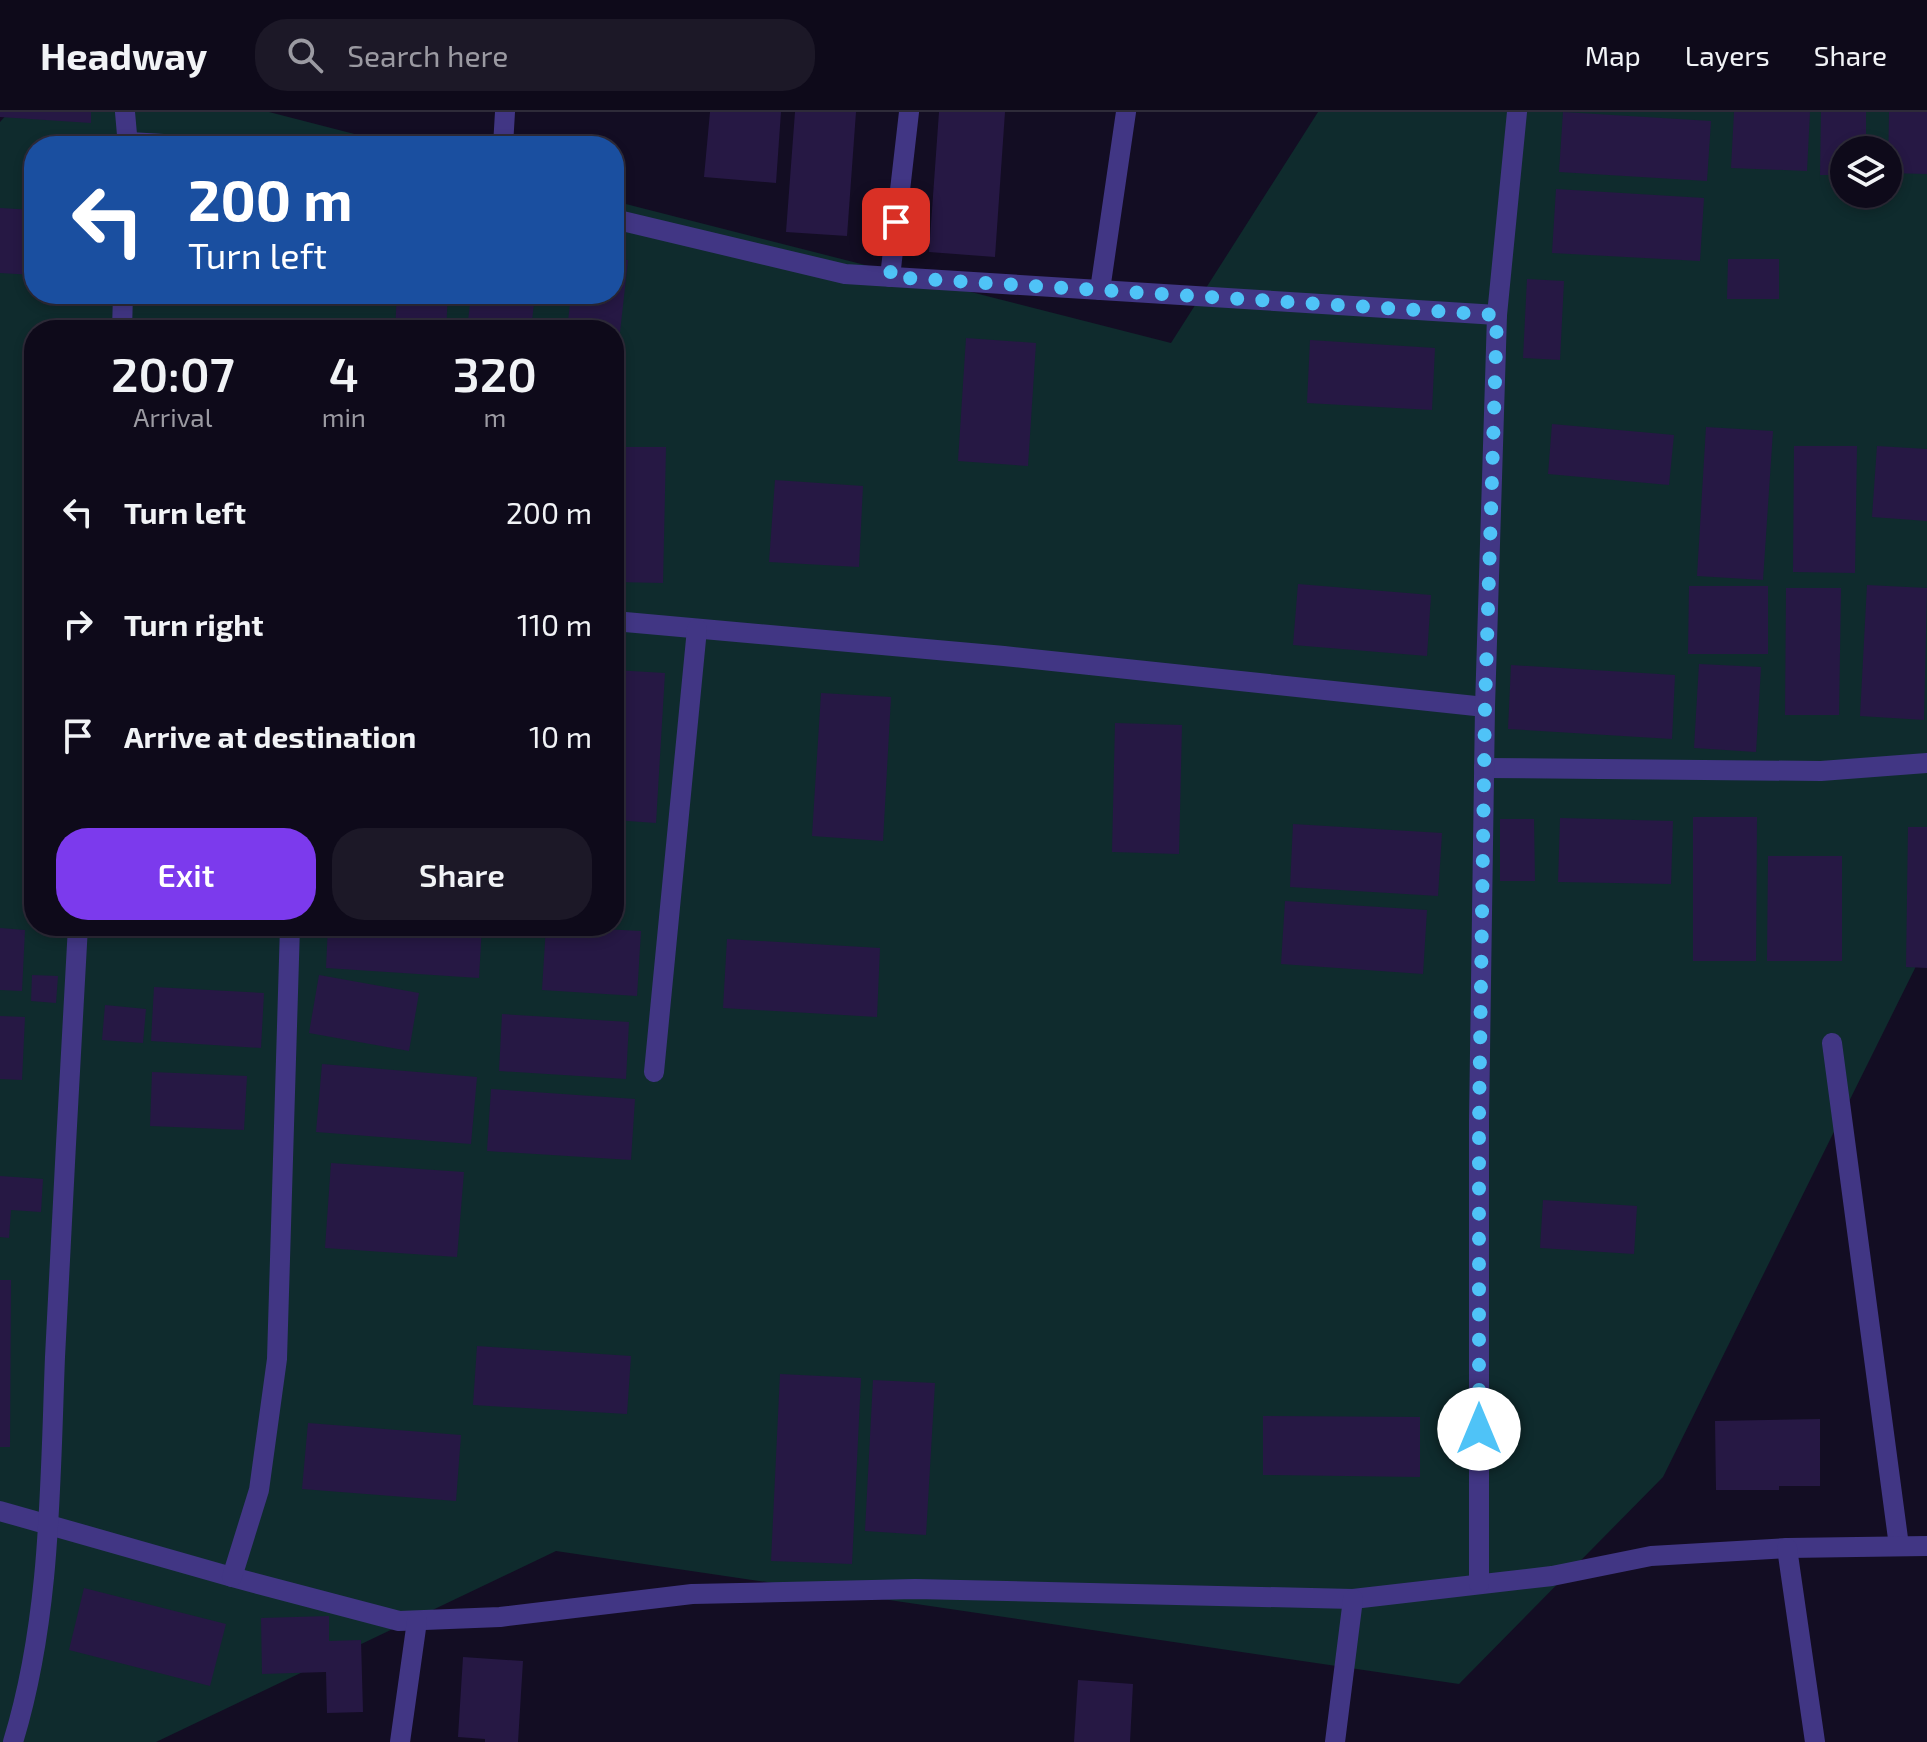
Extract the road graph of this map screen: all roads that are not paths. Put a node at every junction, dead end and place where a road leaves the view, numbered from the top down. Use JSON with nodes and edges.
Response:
{"nodes":[{"id":1,"x":125,"y":112,"type":"edge"},
{"id":2,"x":505,"y":112,"type":"edge"},
{"id":3,"x":909,"y":112,"type":"edge"},
{"id":4,"x":1126,"y":112,"type":"edge"},
{"id":5,"x":1517,"y":112,"type":"edge"},
{"id":6,"x":127,"y":136,"type":"edge"},
{"id":7,"x":504,"y":136,"type":"edge"},
{"id":8,"x":624,"y":221,"type":"edge"},
{"id":9,"x":890,"y":277,"type":"junction"},
{"id":10,"x":1100,"y":290,"type":"junction"},
{"id":11,"x":1497,"y":315,"type":"junction"},
{"id":12,"x":624,"y":622,"type":"edge"},
{"id":13,"x":697,"y":629,"type":"junction"},
{"id":14,"x":1485,"y":707,"type":"junction"},
{"id":15,"x":1927,"y":763,"type":"edge"},
{"id":16,"x":1484,"y":768,"type":"junction"},
{"id":17,"x":77,"y":936,"type":"edge"},
{"id":18,"x":290,"y":936,"type":"edge"},
{"id":19,"x":1832,"y":1043,"type":"dead end"},
{"id":20,"x":654,"y":1072,"type":"dead end"},
{"id":21,"x":0,"y":1511,"type":"edge"},
{"id":22,"x":48,"y":1523,"type":"junction"},
{"id":23,"x":1899,"y":1546,"type":"junction"},
{"id":24,"x":1927,"y":1546,"type":"edge"},
{"id":25,"x":1787,"y":1548,"type":"junction"},
{"id":26,"x":232,"y":1577,"type":"junction"},
{"id":27,"x":1479,"y":1584,"type":"junction"},
{"id":28,"x":1353,"y":1599,"type":"junction"},
{"id":29,"x":417,"y":1621,"type":"junction"},
{"id":30,"x":13,"y":1742,"type":"edge"},
{"id":31,"x":400,"y":1742,"type":"edge"},
{"id":32,"x":1335,"y":1742,"type":"edge"},
{"id":33,"x":1815,"y":1742,"type":"edge"}],
"edges":[{"from":1,"to":6,"type":"street"},
{"from":2,"to":7,"type":"street"},
{"from":3,"to":9,"type":"street"},
{"from":4,"to":10,"type":"street"},
{"from":5,"to":11,"type":"street"},
{"from":8,"to":9,"type":"street"},
{"from":9,"to":10,"type":"street"},
{"from":10,"to":11,"type":"street"},
{"from":11,"to":14,"type":"street"},
{"from":12,"to":13,"type":"street"},
{"from":13,"to":14,"type":"street"},
{"from":13,"to":20,"type":"street"},
{"from":14,"to":16,"type":"street"},
{"from":15,"to":16,"type":"street"},
{"from":16,"to":27,"type":"street"},
{"from":17,"to":22,"type":"street"},
{"from":18,"to":26,"type":"street"},
{"from":19,"to":23,"type":"street"},
{"from":21,"to":22,"type":"street"},
{"from":22,"to":26,"type":"street"},
{"from":22,"to":30,"type":"street"},
{"from":23,"to":24,"type":"street"},
{"from":23,"to":25,"type":"street"},
{"from":25,"to":27,"type":"street"},
{"from":25,"to":33,"type":"street"},
{"from":26,"to":29,"type":"street"},
{"from":27,"to":28,"type":"street"},
{"from":28,"to":29,"type":"street"},
{"from":28,"to":32,"type":"street"},
{"from":29,"to":31,"type":"street"}]}
